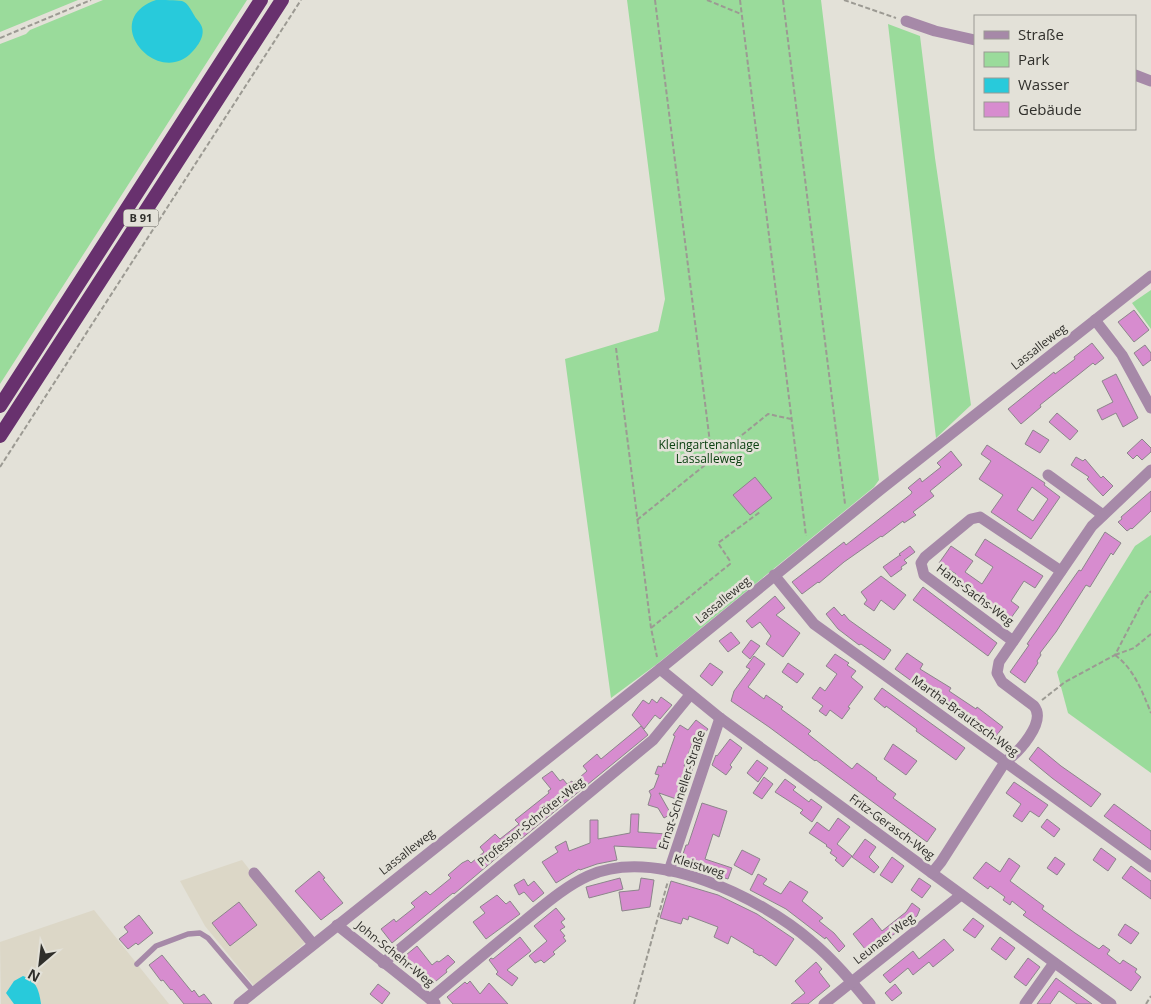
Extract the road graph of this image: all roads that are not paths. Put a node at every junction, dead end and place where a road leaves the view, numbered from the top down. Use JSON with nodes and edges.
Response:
{"nodes":[{"id":1,"x":261,"y":0,"type":"edge"},
{"id":2,"x":282,"y":0,"type":"edge"},
{"id":3,"x":906,"y":21,"type":"road end"},
{"id":4,"x":974,"y":40,"type":"edge"},
{"id":5,"x":1136,"y":75,"type":"edge"},
{"id":6,"x":1151,"y":81,"type":"edge"},
{"id":7,"x":1151,"y":276,"type":"edge"},
{"id":8,"x":1095,"y":320,"type":"junction"},
{"id":9,"x":0,"y":406,"type":"edge"},
{"id":10,"x":1151,"y":408,"type":"edge"},
{"id":11,"x":0,"y":436,"type":"edge"},
{"id":12,"x":1151,"y":470,"type":"edge"},
{"id":13,"x":1048,"y":475,"type":"dead end"},
{"id":14,"x":1103,"y":515,"type":"junction"},
{"id":15,"x":1060,"y":571,"type":"junction"},
{"id":16,"x":774,"y":575,"type":"junction"},
{"id":17,"x":1013,"y":641,"type":"junction"},
{"id":18,"x":660,"y":669,"type":"junction"},
{"id":19,"x":690,"y":695,"type":"junction"},
{"id":20,"x":720,"y":718,"type":"junction"},
{"id":21,"x":1005,"y":762,"type":"junction"},
{"id":22,"x":1151,"y":867,"type":"edge"},
{"id":23,"x":670,"y":871,"type":"junction"},
{"id":24,"x":254,"y":873,"type":"dead end"},
{"id":25,"x":932,"y":873,"type":"junction"},
{"id":26,"x":961,"y":895,"type":"junction"},
{"id":27,"x":337,"y":925,"type":"junction"},
{"id":28,"x":313,"y":944,"type":"junction"},
{"id":29,"x":383,"y":963,"type":"junction"},
{"id":30,"x":1054,"y":963,"type":"junction"},
{"id":31,"x":137,"y":964,"type":"dead end"},
{"id":32,"x":852,"y":982,"type":"junction"},
{"id":33,"x":254,"y":992,"type":"junction"},
{"id":34,"x":433,"y":1002,"type":"edge"},
{"id":35,"x":1108,"y":1003,"type":"edge"},
{"id":36,"x":239,"y":1004,"type":"edge"},
{"id":37,"x":824,"y":1004,"type":"edge"},
{"id":38,"x":870,"y":1004,"type":"edge"},
{"id":39,"x":1025,"y":1004,"type":"edge"}],
"edges":[{"from":1,"to":9,"type":"highway","number":"B 91"},
{"from":2,"to":11,"type":"highway","number":"B 91"},
{"from":3,"to":4,"type":"street"},
{"from":5,"to":6,"type":"street"},
{"from":7,"to":8,"type":"street","name":"Lassalleweg"},
{"from":8,"to":10,"type":"street"},
{"from":8,"to":16,"type":"street","name":"Lassalleweg"},
{"from":12,"to":14,"type":"street","name":"Hans-Sachs-Weg"},
{"from":13,"to":14,"type":"street"},
{"from":14,"to":15,"type":"street","name":"Hans-Sachs-Weg"},
{"from":15,"to":17,"type":"street","name":"Hans-Sachs-Weg"},
{"from":15,"to":17,"type":"street","name":"Hans-Sachs-Weg"},
{"from":16,"to":18,"type":"street","name":"Lassalleweg"},
{"from":16,"to":21,"type":"street","name":"Martha-Brautzsch-Weg"},
{"from":17,"to":21,"type":"street","name":"Hans-Sachs-Weg"},
{"from":18,"to":19,"type":"street","name":"Fritz-Gerasch-Weg"},
{"from":18,"to":27,"type":"street","name":"Lassalleweg"},
{"from":19,"to":20,"type":"street","name":"Fritz-Gerasch-Weg"},
{"from":19,"to":29,"type":"street","name":"Professor-Schröter-Weg"},
{"from":20,"to":23,"type":"street","name":"Ernst-Schneller-Straße"},
{"from":20,"to":25,"type":"street","name":"Fritz-Gerasch-Weg"},
{"from":21,"to":22,"type":"street","name":"Martha-Brautzsch-Weg"},
{"from":21,"to":25,"type":"street"},
{"from":23,"to":32,"type":"street","name":"Kleistweg"},
{"from":23,"to":34,"type":"street","name":"Kleistweg"},
{"from":24,"to":28,"type":"street"},
{"from":25,"to":26,"type":"street","name":"Fritz-Gerasch-Weg"},
{"from":26,"to":30,"type":"street","name":"Fritz-Gerasch-Weg"},
{"from":26,"to":32,"type":"street","name":"Leunaer Weg"},
{"from":27,"to":28,"type":"street","name":"Lassalleweg"},
{"from":27,"to":29,"type":"street","name":"John-Schehr-Weg"},
{"from":28,"to":33,"type":"street","name":"Lassalleweg"},
{"from":29,"to":34,"type":"street","name":"John-Schehr-Weg"},
{"from":30,"to":35,"type":"street","name":"Fritz-Gerasch-Weg"},
{"from":30,"to":39,"type":"street"},
{"from":31,"to":33,"type":"lane"},
{"from":32,"to":37,"type":"street","name":"Leunaer Weg"},
{"from":32,"to":38,"type":"street","name":"Kleistweg"},
{"from":33,"to":36,"type":"street","name":"Lassalleweg"}]}
